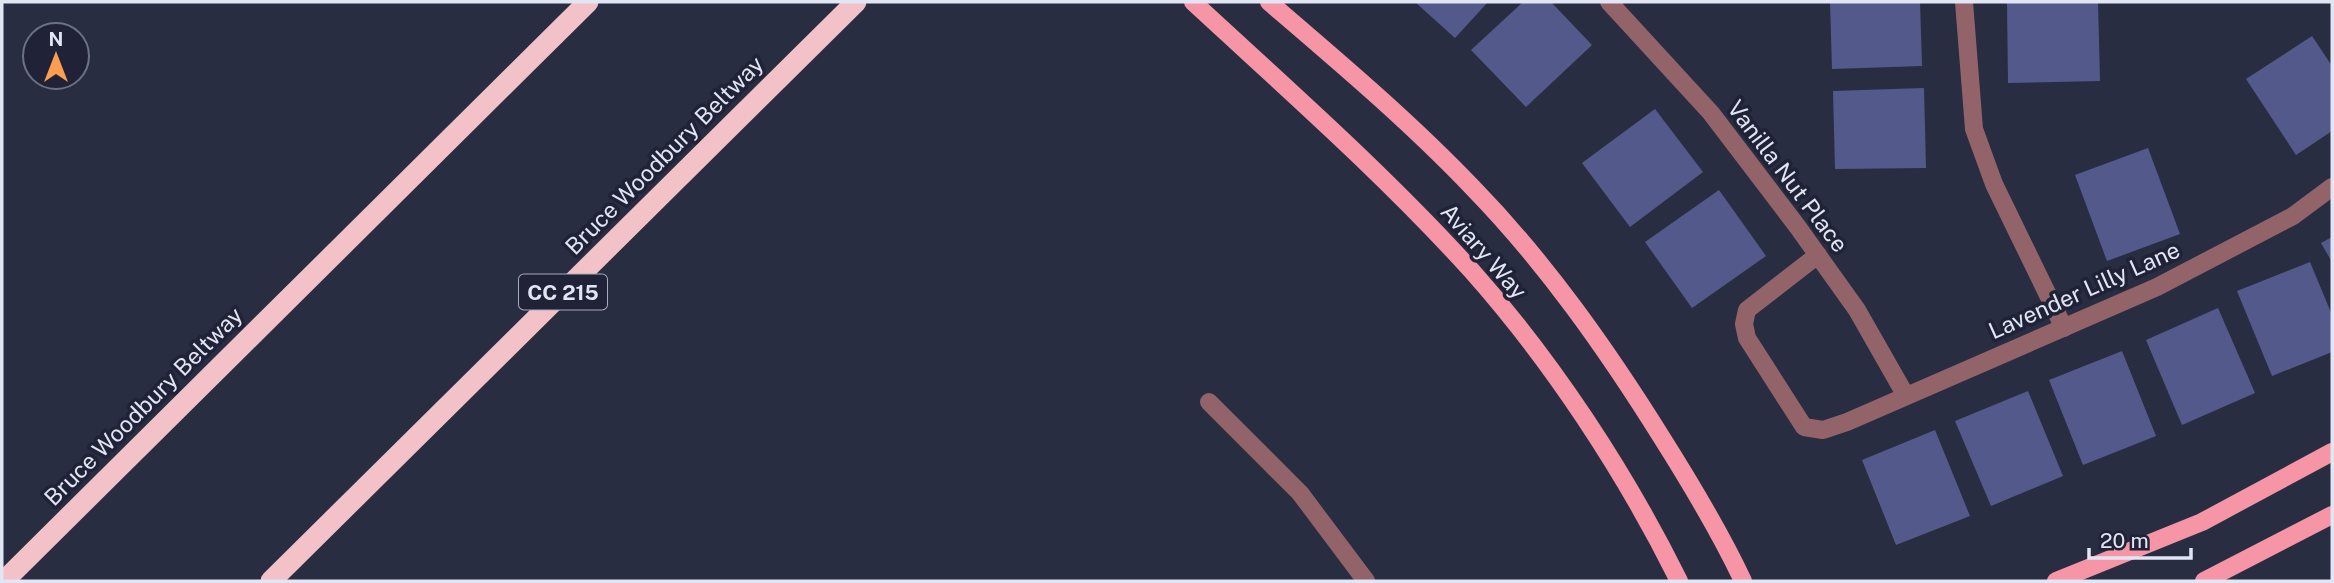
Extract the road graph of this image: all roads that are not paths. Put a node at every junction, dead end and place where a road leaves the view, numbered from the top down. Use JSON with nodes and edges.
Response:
{"nodes":[{"id":1,"x":587,"y":2,"type":"edge"},
{"id":2,"x":856,"y":2,"type":"edge"},
{"id":3,"x":1193,"y":2,"type":"edge"},
{"id":4,"x":1269,"y":2,"type":"edge"},
{"id":5,"x":1609,"y":2,"type":"edge"},
{"id":6,"x":1964,"y":2,"type":"edge"},
{"id":7,"x":2332,"y":187,"type":"edge"},
{"id":8,"x":1818,"y":255,"type":"junction"},
{"id":9,"x":2064,"y":328,"type":"junction"},
{"id":10,"x":1906,"y":396,"type":"junction"},
{"id":11,"x":1209,"y":402,"type":"dead end"},
{"id":12,"x":2332,"y":452,"type":"edge"},
{"id":13,"x":2332,"y":515,"type":"edge"},
{"id":14,"x":4,"y":581,"type":"edge"},
{"id":15,"x":271,"y":581,"type":"edge"},
{"id":16,"x":1366,"y":581,"type":"edge"},
{"id":17,"x":1679,"y":581,"type":"edge"},
{"id":18,"x":1743,"y":581,"type":"edge"},
{"id":19,"x":2056,"y":581,"type":"edge"},
{"id":20,"x":2204,"y":581,"type":"edge"}],
"edges":[{"from":1,"to":14,"type":"highway","name":"Bruce Woodbury Beltway"},
{"from":2,"to":15,"type":"highway","name":"Bruce Woodbury Beltway","number":"CC 215"},
{"from":3,"to":17,"type":"main road","name":"Aviary Way"},
{"from":4,"to":18,"type":"main road","name":"Aviary Way"},
{"from":5,"to":8,"type":"street","name":"Vanilla Nut Place"},
{"from":6,"to":9,"type":"street"},
{"from":7,"to":9,"type":"street","name":"Lavender Lilly Lane"},
{"from":8,"to":10,"type":"street","name":"Vanilla Nut Place"},
{"from":8,"to":10,"type":"street","name":"Lavender Lilly Lane"},
{"from":9,"to":10,"type":"street","name":"Lavender Lilly Lane"},
{"from":11,"to":16,"type":"street"},
{"from":12,"to":19,"type":"main road"},
{"from":13,"to":20,"type":"main road"}]}
